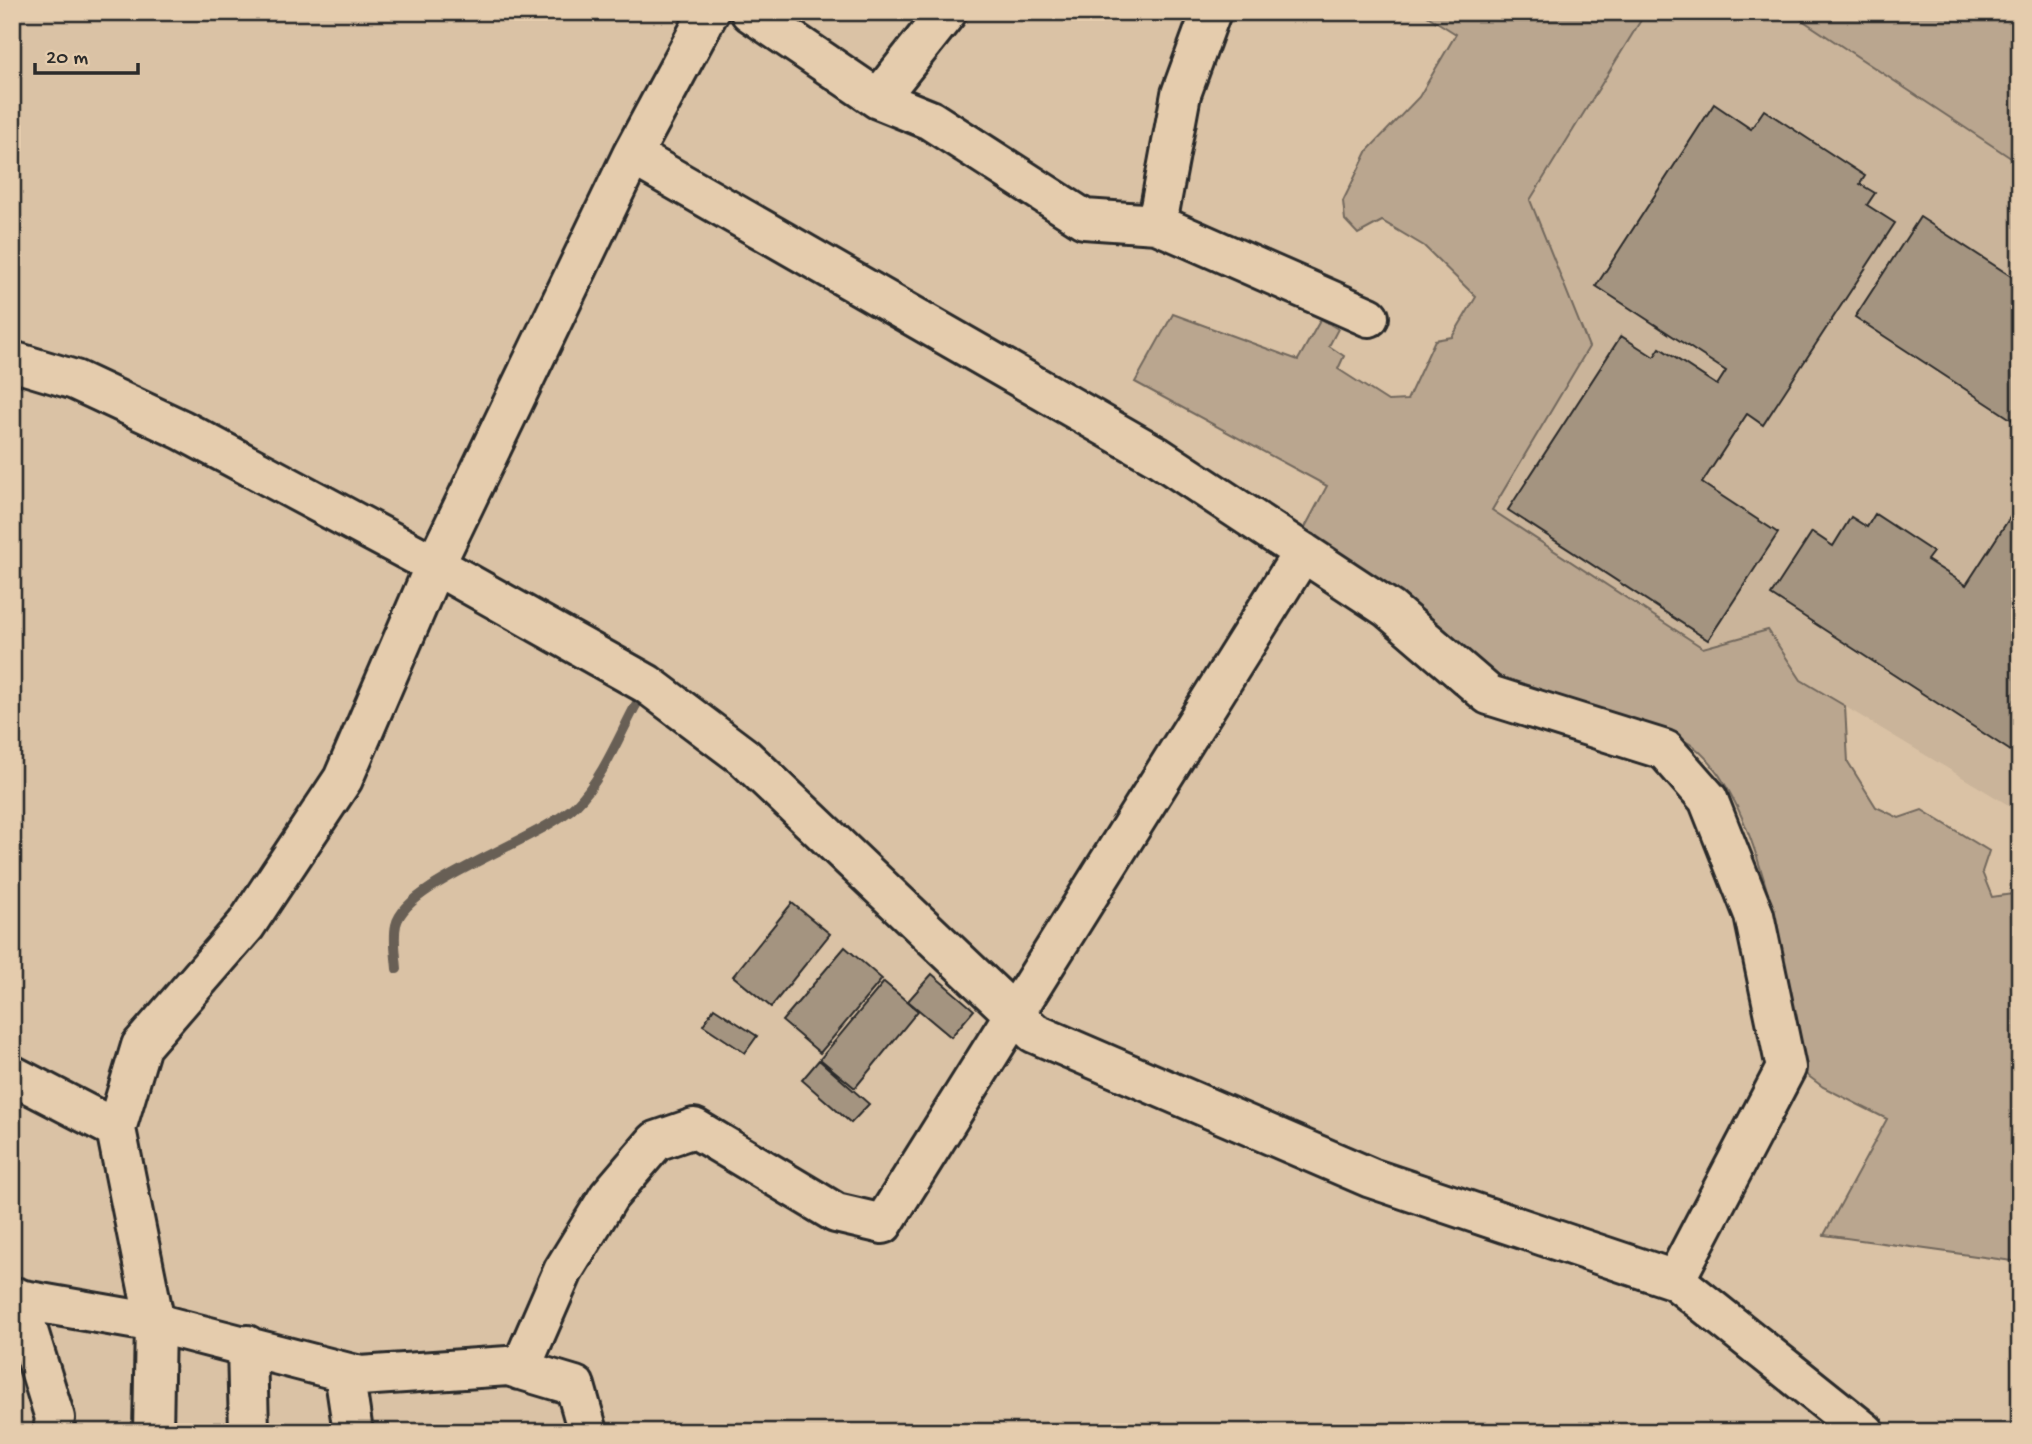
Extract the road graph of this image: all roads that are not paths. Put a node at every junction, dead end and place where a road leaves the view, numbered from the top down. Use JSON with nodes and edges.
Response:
{"nodes":[{"id":1,"x":709,"y":12,"type":"edge"},
{"id":2,"x":750,"y":12,"type":"edge"},
{"id":3,"x":947,"y":12,"type":"edge"},
{"id":4,"x":1211,"y":12,"type":"edge"},
{"id":5,"x":878,"y":99,"type":"junction"},
{"id":6,"x":632,"y":155,"type":"junction"},
{"id":7,"x":1157,"y":224,"type":"junction"},
{"id":8,"x":1369,"y":317,"type":"dead end"},
{"id":9,"x":12,"y":361,"type":"edge"},
{"id":10,"x":1303,"y":552,"type":"junction"},
{"id":11,"x":435,"y":565,"type":"junction"},
{"id":12,"x":1013,"y":1015,"type":"junction"},
{"id":13,"x":12,"y":1075,"type":"edge"},
{"id":14,"x":116,"y":1129,"type":"junction"},
{"id":15,"x":1675,"y":1280,"type":"junction"},
{"id":16,"x":15,"y":1298,"type":"edge"},
{"id":17,"x":155,"y":1323,"type":"junction"},
{"id":18,"x":247,"y":1345,"type":"junction"},
{"id":19,"x":520,"y":1370,"type":"junction"},
{"id":20,"x":344,"y":1372,"type":"junction"},
{"id":21,"x":53,"y":1432,"type":"edge"},
{"id":22,"x":153,"y":1432,"type":"edge"},
{"id":23,"x":249,"y":1432,"type":"edge"},
{"id":24,"x":353,"y":1432,"type":"edge"},
{"id":25,"x":588,"y":1432,"type":"edge"},
{"id":26,"x":1865,"y":1432,"type":"edge"}],
"edges":[{"from":1,"to":6,"type":"street"},
{"from":2,"to":5,"type":"street"},
{"from":3,"to":5,"type":"street"},
{"from":4,"to":7,"type":"street"},
{"from":5,"to":7,"type":"street"},
{"from":6,"to":10,"type":"street"},
{"from":6,"to":11,"type":"street"},
{"from":7,"to":8,"type":"street"},
{"from":9,"to":11,"type":"street"},
{"from":10,"to":12,"type":"street"},
{"from":10,"to":15,"type":"street"},
{"from":11,"to":12,"type":"street"},
{"from":11,"to":14,"type":"street"},
{"from":12,"to":15,"type":"street"},
{"from":12,"to":19,"type":"street"},
{"from":13,"to":14,"type":"street"},
{"from":14,"to":17,"type":"street"},
{"from":15,"to":26,"type":"street"},
{"from":16,"to":17,"type":"street"},
{"from":16,"to":21,"type":"street"},
{"from":17,"to":18,"type":"street"},
{"from":17,"to":22,"type":"street"},
{"from":18,"to":20,"type":"street"},
{"from":18,"to":23,"type":"street"},
{"from":19,"to":20,"type":"street"},
{"from":19,"to":25,"type":"street"},
{"from":20,"to":24,"type":"street"}]}
